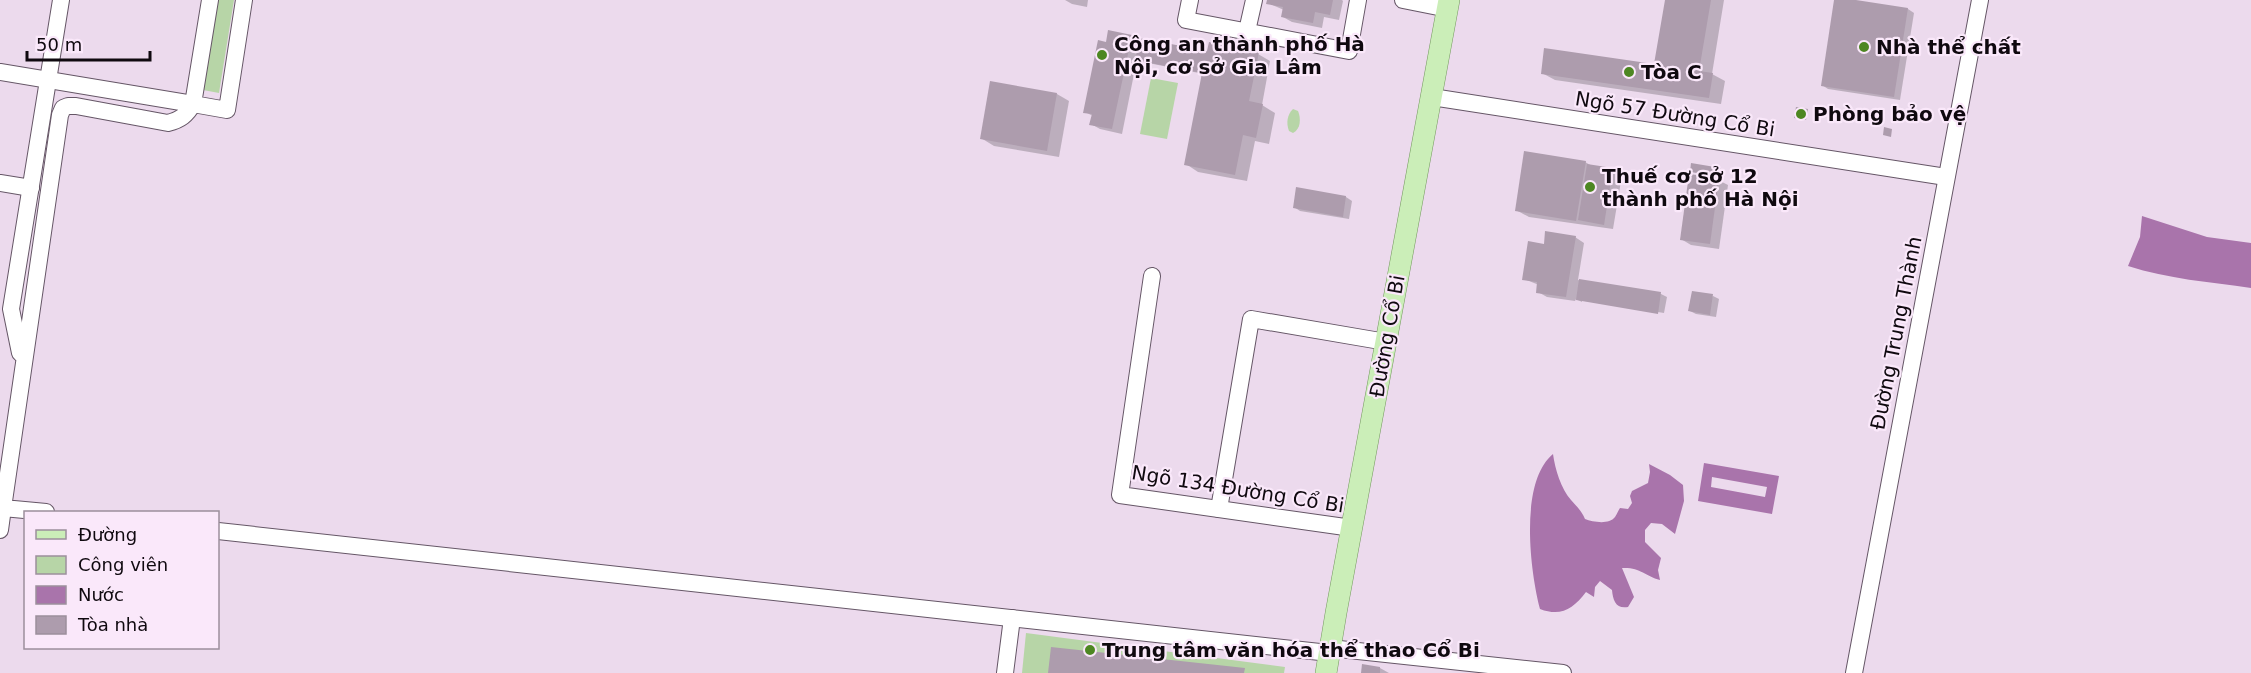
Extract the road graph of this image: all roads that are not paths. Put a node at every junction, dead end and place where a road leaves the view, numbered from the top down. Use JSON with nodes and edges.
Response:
{"nodes":[{"id":1,"x":61,"y":0,"type":"edge"},
{"id":2,"x":210,"y":0,"type":"edge"},
{"id":3,"x":244,"y":0,"type":"edge"},
{"id":4,"x":1190,"y":0,"type":"edge"},
{"id":5,"x":1254,"y":0,"type":"edge"},
{"id":6,"x":1359,"y":0,"type":"edge"},
{"id":7,"x":1403,"y":0,"type":"edge"},
{"id":8,"x":1980,"y":0,"type":"edge"},
{"id":9,"x":1449,"y":4,"type":"edge"},
{"id":10,"x":1247,"y":32,"type":"junction"},
{"id":11,"x":0,"y":72,"type":"edge"},
{"id":12,"x":48,"y":80,"type":"junction"},
{"id":13,"x":1432,"y":97,"type":"junction"},
{"id":14,"x":193,"y":104,"type":"junction"},
{"id":15,"x":1947,"y":177,"type":"junction"},
{"id":16,"x":0,"y":183,"type":"edge"},
{"id":17,"x":31,"y":188,"type":"junction"},
{"id":18,"x":1152,"y":276,"type":"dead end"},
{"id":19,"x":1386,"y":342,"type":"junction"},
{"id":20,"x":22,"y":375,"type":"junction"},
{"id":21,"x":3,"y":508,"type":"junction"},
{"id":22,"x":1219,"y":509,"type":"junction"},
{"id":23,"x":29,"y":511,"type":"edge"},
{"id":24,"x":1352,"y":528,"type":"junction"},
{"id":25,"x":0,"y":530,"type":"edge"},
{"id":26,"x":219,"y":531,"type":"edge"},
{"id":27,"x":1012,"y":618,"type":"junction"},
{"id":28,"x":1328,"y":658,"type":"edge"},
{"id":29,"x":1005,"y":673,"type":"edge"},
{"id":30,"x":1563,"y":673,"type":"edge"},
{"id":31,"x":1854,"y":673,"type":"edge"}],
"edges":[{"from":1,"to":12,"type":"street"},
{"from":2,"to":14,"type":"street"},
{"from":3,"to":14,"type":"street"},
{"from":4,"to":10,"type":"street"},
{"from":5,"to":10,"type":"street"},
{"from":6,"to":10,"type":"street"},
{"from":7,"to":9,"type":"street"},
{"from":8,"to":15,"type":"street","name":"Đường Trung Thành"},
{"from":9,"to":13,"type":"main road","name":"Đường Cổ Bi"},
{"from":11,"to":12,"type":"street"},
{"from":12,"to":14,"type":"street"},
{"from":12,"to":17,"type":"street"},
{"from":13,"to":15,"type":"street","name":"Ngõ 57 Đường Cổ Bi"},
{"from":13,"to":19,"type":"main road","name":"Đường Cổ Bi"},
{"from":14,"to":20,"type":"street"},
{"from":15,"to":31,"type":"street","name":"Đường Trung Thành"},
{"from":16,"to":17,"type":"street"},
{"from":17,"to":20,"type":"street"},
{"from":18,"to":22,"type":"street","name":"Ngõ 134 Đường Cổ Bi"},
{"from":19,"to":22,"type":"street"},
{"from":19,"to":24,"type":"main road","name":"Đường Cổ Bi"},
{"from":20,"to":21,"type":"street"},
{"from":21,"to":23,"type":"street"},
{"from":21,"to":25,"type":"street"},
{"from":22,"to":24,"type":"street","name":"Ngõ 134 Đường Cổ Bi"},
{"from":24,"to":28,"type":"main road","name":"Đường Cổ Bi"},
{"from":26,"to":27,"type":"street"},
{"from":27,"to":28,"type":"street"},
{"from":27,"to":29,"type":"street"},
{"from":28,"to":30,"type":"street"}]}
